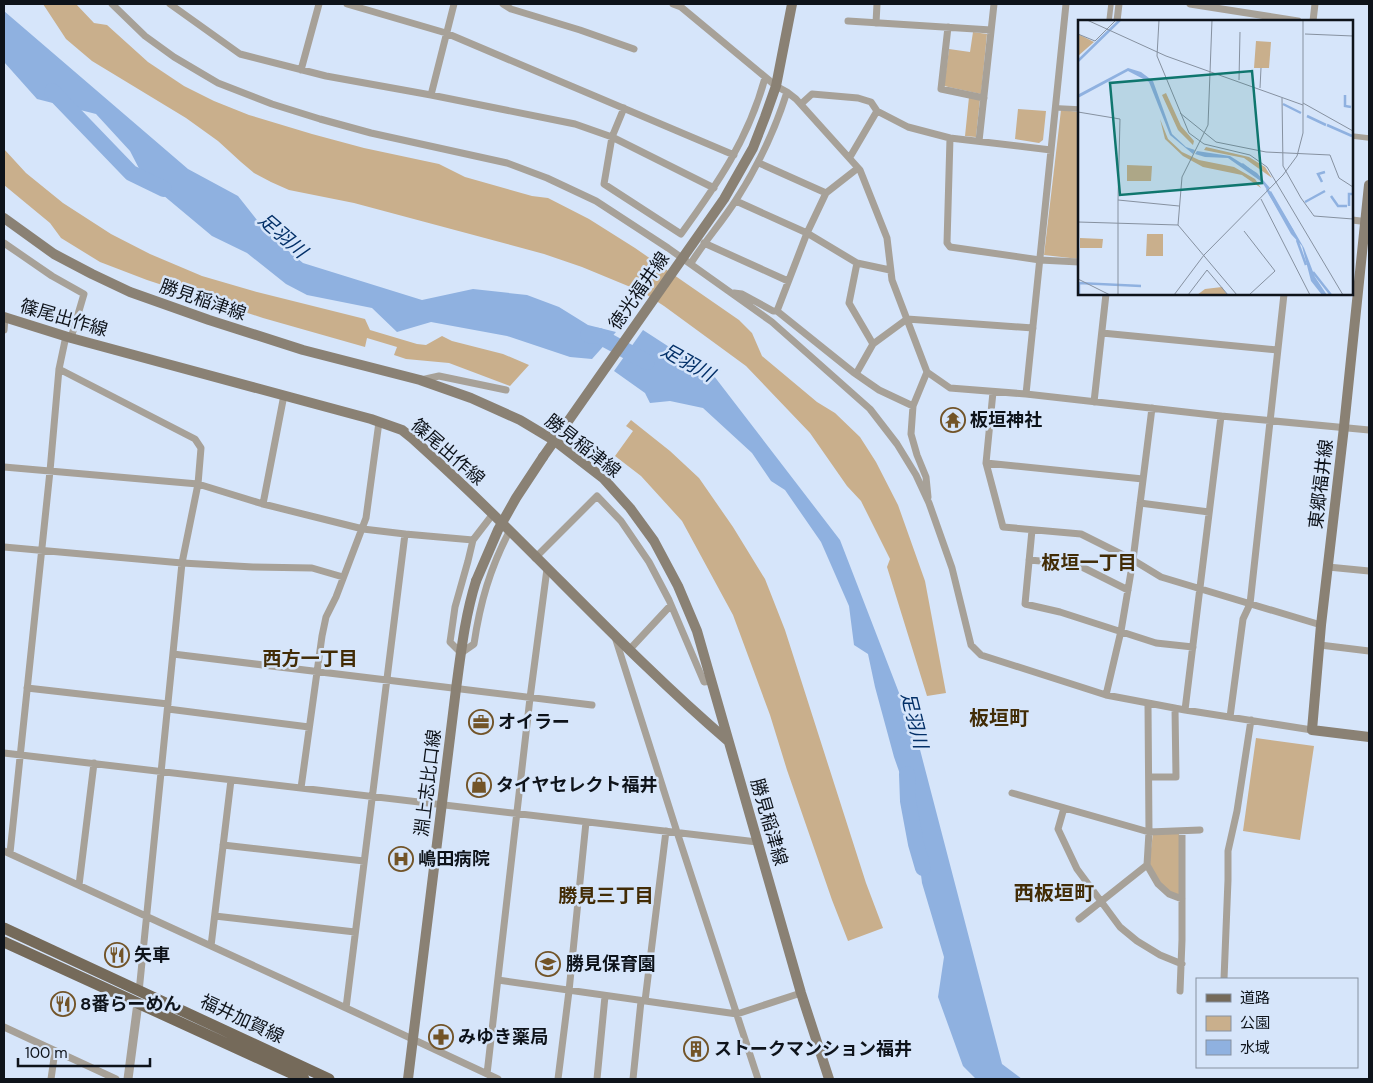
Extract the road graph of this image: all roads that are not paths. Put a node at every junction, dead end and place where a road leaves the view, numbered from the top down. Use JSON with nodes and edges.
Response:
{"nodes":[{"id":1,"x":112,"y":4,"type":"edge"},
{"id":2,"x":170,"y":4,"type":"edge"},
{"id":3,"x":320,"y":4,"type":"edge"},
{"id":4,"x":347,"y":4,"type":"edge"},
{"id":5,"x":454,"y":4,"type":"edge"},
{"id":6,"x":503,"y":4,"type":"edge"},
{"id":7,"x":673,"y":4,"type":"edge"},
{"id":8,"x":792,"y":4,"type":"edge"},
{"id":9,"x":878,"y":4,"type":"edge"},
{"id":10,"x":994,"y":4,"type":"edge"},
{"id":11,"x":1066,"y":4,"type":"edge"},
{"id":12,"x":1110,"y":4,"type":"edge"},
{"id":13,"x":1119,"y":4,"type":"edge"},
{"id":14,"x":1190,"y":4,"type":"edge"},
{"id":15,"x":1315,"y":4,"type":"edge"},
{"id":16,"x":1243,"y":12,"type":"junction"},
{"id":17,"x":1109,"y":20,"type":"edge"},
{"id":18,"x":1117,"y":20,"type":"edge"},
{"id":19,"x":1242,"y":20,"type":"edge"},
{"id":20,"x":1292,"y":20,"type":"edge"},
{"id":21,"x":1313,"y":20,"type":"edge"},
{"id":22,"x":848,"y":21,"type":"dead end"},
{"id":23,"x":876,"y":22,"type":"junction"},
{"id":24,"x":948,"y":27,"type":"junction"},
{"id":25,"x":991,"y":30,"type":"junction"},
{"id":26,"x":446,"y":33,"type":"junction"},
{"id":27,"x":634,"y":49,"type":"dead end"},
{"id":28,"x":301,"y":70,"type":"junction"},
{"id":29,"x":765,"y":78,"type":"junction"},
{"id":30,"x":776,"y":86,"type":"junction"},
{"id":31,"x":787,"y":92,"type":"junction"},
{"id":32,"x":431,"y":95,"type":"junction"},
{"id":33,"x":984,"y":98,"type":"junction"},
{"id":34,"x":801,"y":104,"type":"junction"},
{"id":35,"x":624,"y":108,"type":"junction"},
{"id":36,"x":1059,"y":108,"type":"dead end"},
{"id":37,"x":1078,"y":109,"type":"edge"},
{"id":38,"x":877,"y":111,"type":"junction"},
{"id":39,"x":1353,"y":136,"type":"edge"},
{"id":40,"x":612,"y":137,"type":"junction"},
{"id":41,"x":950,"y":138,"type":"junction"},
{"id":42,"x":1369,"y":138,"type":"edge"},
{"id":43,"x":979,"y":142,"type":"junction"},
{"id":44,"x":1051,"y":150,"type":"junction"},
{"id":45,"x":734,"y":155,"type":"junction"},
{"id":46,"x":850,"y":157,"type":"junction"},
{"id":47,"x":759,"y":162,"type":"junction"},
{"id":48,"x":858,"y":168,"type":"junction"},
{"id":49,"x":1369,"y":185,"type":"edge"},
{"id":50,"x":714,"y":188,"type":"junction"},
{"id":51,"x":826,"y":193,"type":"junction"},
{"id":52,"x":736,"y":201,"type":"junction"},
{"id":53,"x":4,"y":218,"type":"edge"},
{"id":54,"x":1353,"y":220,"type":"edge"},
{"id":55,"x":1367,"y":222,"type":"edge"},
{"id":56,"x":807,"y":233,"type":"junction"},
{"id":57,"x":4,"y":243,"type":"edge"},
{"id":58,"x":704,"y":243,"type":"junction"},
{"id":59,"x":686,"y":257,"type":"junction"},
{"id":60,"x":1040,"y":260,"type":"junction"},
{"id":61,"x":1078,"y":262,"type":"edge"},
{"id":62,"x":857,"y":263,"type":"junction"},
{"id":63,"x":890,"y":270,"type":"junction"},
{"id":64,"x":788,"y":281,"type":"junction"},
{"id":65,"x":731,"y":292,"type":"junction"},
{"id":66,"x":1106,"y":295,"type":"edge"},
{"id":67,"x":1284,"y":295,"type":"edge"},
{"id":68,"x":777,"y":311,"type":"junction"},
{"id":69,"x":4,"y":317,"type":"edge"},
{"id":70,"x":908,"y":319,"type":"junction"},
{"id":71,"x":1033,"y":328,"type":"junction"},
{"id":72,"x":4,"y":330,"type":"edge"},
{"id":73,"x":1102,"y":332,"type":"junction"},
{"id":74,"x":68,"y":337,"type":"junction"},
{"id":75,"x":873,"y":344,"type":"junction"},
{"id":76,"x":1277,"y":350,"type":"junction"},
{"id":77,"x":59,"y":370,"type":"junction"},
{"id":78,"x":927,"y":372,"type":"junction"},
{"id":79,"x":856,"y":374,"type":"junction"},
{"id":80,"x":420,"y":380,"type":"junction"},
{"id":81,"x":506,"y":390,"type":"dead end"},
{"id":82,"x":993,"y":392,"type":"junction"},
{"id":83,"x":1026,"y":394,"type":"junction"},
{"id":84,"x":284,"y":395,"type":"junction"},
{"id":85,"x":1094,"y":402,"type":"junction"},
{"id":86,"x":913,"y":406,"type":"junction"},
{"id":87,"x":1152,"y":408,"type":"junction"},
{"id":88,"x":1221,"y":416,"type":"junction"},
{"id":89,"x":1269,"y":421,"type":"junction"},
{"id":90,"x":379,"y":422,"type":"junction"},
{"id":91,"x":1344,"y":427,"type":"junction"},
{"id":92,"x":1369,"y":430,"type":"edge"},
{"id":93,"x":557,"y":437,"type":"junction"},
{"id":94,"x":986,"y":463,"type":"junction"},
{"id":95,"x":4,"y":467,"type":"edge"},
{"id":96,"x":50,"y":471,"type":"junction"},
{"id":97,"x":1143,"y":479,"type":"junction"},
{"id":98,"x":198,"y":484,"type":"junction"},
{"id":99,"x":929,"y":503,"type":"junction"},
{"id":100,"x":1140,"y":503,"type":"junction"},
{"id":101,"x":263,"y":504,"type":"junction"},
{"id":102,"x":1209,"y":512,"type":"junction"},
{"id":103,"x":493,"y":514,"type":"junction"},
{"id":104,"x":363,"y":528,"type":"junction"},
{"id":105,"x":510,"y":530,"type":"junction"},
{"id":106,"x":1032,"y":530,"type":"junction"},
{"id":107,"x":405,"y":534,"type":"junction"},
{"id":108,"x":473,"y":540,"type":"junction"},
{"id":109,"x":4,"y":547,"type":"edge"},
{"id":110,"x":42,"y":550,"type":"junction"},
{"id":111,"x":535,"y":558,"type":"junction"},
{"id":112,"x":1029,"y":560,"type":"junction"},
{"id":113,"x":1133,"y":560,"type":"junction"},
{"id":114,"x":182,"y":563,"type":"junction"},
{"id":115,"x":1328,"y":567,"type":"junction"},
{"id":116,"x":548,"y":569,"type":"junction"},
{"id":117,"x":1369,"y":571,"type":"edge"},
{"id":118,"x":343,"y":577,"type":"junction"},
{"id":119,"x":476,"y":581,"type":"joint"},
{"id":120,"x":1200,"y":588,"type":"junction"},
{"id":121,"x":1128,"y":590,"type":"junction"},
{"id":122,"x":1250,"y":604,"type":"junction"},
{"id":123,"x":671,"y":605,"type":"junction"},
{"id":124,"x":1321,"y":625,"type":"junction"},
{"id":125,"x":1121,"y":631,"type":"junction"},
{"id":126,"x":615,"y":635,"type":"junction"},
{"id":127,"x":1320,"y":645,"type":"junction"},
{"id":128,"x":1193,"y":647,"type":"junction"},
{"id":129,"x":630,"y":649,"type":"junction"},
{"id":130,"x":1369,"y":651,"type":"edge"},
{"id":131,"x":461,"y":653,"type":"junction"},
{"id":132,"x":173,"y":654,"type":"junction"},
{"id":133,"x":317,"y":672,"type":"junction"},
{"id":134,"x":386,"y":680,"type":"junction"},
{"id":135,"x":712,"y":681,"type":"junction"},
{"id":136,"x":27,"y":688,"type":"junction"},
{"id":137,"x":456,"y":689,"type":"junction"},
{"id":138,"x":1106,"y":695,"type":"junction"},
{"id":139,"x":530,"y":698,"type":"junction"},
{"id":140,"x":1148,"y":704,"type":"junction"},
{"id":141,"x":592,"y":705,"type":"dead end"},
{"id":142,"x":168,"y":706,"type":"junction"},
{"id":143,"x":1175,"y":708,"type":"junction"},
{"id":144,"x":1185,"y":710,"type":"junction"},
{"id":145,"x":1230,"y":717,"type":"junction"},
{"id":146,"x":1251,"y":720,"type":"junction"},
{"id":147,"x":310,"y":728,"type":"junction"},
{"id":148,"x":1312,"y":730,"type":"junction"},
{"id":149,"x":1369,"y":737,"type":"edge"},
{"id":150,"x":729,"y":742,"type":"junction"},
{"id":151,"x":4,"y":753,"type":"edge"},
{"id":152,"x":20,"y":755,"type":"junction"},
{"id":153,"x":94,"y":763,"type":"junction"},
{"id":154,"x":161,"y":771,"type":"junction"},
{"id":155,"x":1149,"y":777,"type":"junction"},
{"id":156,"x":231,"y":780,"type":"junction"},
{"id":157,"x":301,"y":788,"type":"junction"},
{"id":158,"x":1012,"y":793,"type":"dead end"},
{"id":159,"x":372,"y":796,"type":"junction"},
{"id":160,"x":442,"y":804,"type":"junction"},
{"id":161,"x":1064,"y":808,"type":"junction"},
{"id":162,"x":517,"y":813,"type":"junction"},
{"id":163,"x":586,"y":822,"type":"junction"},
{"id":164,"x":1200,"y":830,"type":"dead end"},
{"id":165,"x":666,"y":831,"type":"junction"},
{"id":166,"x":677,"y":832,"type":"junction"},
{"id":167,"x":1149,"y":832,"type":"junction"},
{"id":168,"x":1182,"y":832,"type":"junction"},
{"id":169,"x":757,"y":842,"type":"junction"},
{"id":170,"x":223,"y":845,"type":"junction"},
{"id":171,"x":7,"y":852,"type":"edge"},
{"id":172,"x":364,"y":861,"type":"junction"},
{"id":173,"x":1147,"y":865,"type":"junction"},
{"id":174,"x":79,"y":885,"type":"junction"},
{"id":175,"x":1182,"y":899,"type":"junction"},
{"id":176,"x":1100,"y":901,"type":"junction"},
{"id":177,"x":215,"y":916,"type":"junction"},
{"id":178,"x":147,"y":917,"type":"junction"},
{"id":179,"x":1079,"y":918,"type":"dead end"},
{"id":180,"x":4,"y":928,"type":"edge"},
{"id":181,"x":355,"y":932,"type":"junction"},
{"id":182,"x":4,"y":942,"type":"edge"},
{"id":183,"x":211,"y":946,"type":"junction"},
{"id":184,"x":1182,"y":964,"type":"junction"},
{"id":185,"x":1224,"y":978,"type":"edge"},
{"id":186,"x":498,"y":980,"type":"junction"},
{"id":187,"x":569,"y":990,"type":"junction"},
{"id":188,"x":140,"y":991,"type":"junction"},
{"id":189,"x":1180,"y":991,"type":"dead end"},
{"id":190,"x":801,"y":994,"type":"junction"},
{"id":191,"x":606,"y":996,"type":"junction"},
{"id":192,"x":643,"y":1001,"type":"junction"},
{"id":193,"x":138,"y":1003,"type":"junction"},
{"id":194,"x":346,"y":1008,"type":"junction"},
{"id":195,"x":737,"y":1014,"type":"junction"},
{"id":196,"x":4,"y":1027,"type":"edge"},
{"id":197,"x":413,"y":1040,"type":"junction"},
{"id":198,"x":55,"y":1051,"type":"junction"},
{"id":199,"x":487,"y":1074,"type":"junction"},
{"id":200,"x":51,"y":1079,"type":"edge"},
{"id":201,"x":116,"y":1079,"type":"edge"},
{"id":202,"x":128,"y":1079,"type":"edge"},
{"id":203,"x":304,"y":1079,"type":"edge"},
{"id":204,"x":330,"y":1079,"type":"edge"},
{"id":205,"x":408,"y":1079,"type":"edge"},
{"id":206,"x":498,"y":1079,"type":"edge"},
{"id":207,"x":558,"y":1079,"type":"edge"},
{"id":208,"x":597,"y":1079,"type":"edge"},
{"id":209,"x":633,"y":1079,"type":"edge"},
{"id":210,"x":758,"y":1079,"type":"edge"},
{"id":211,"x":829,"y":1079,"type":"edge"}],
"edges":[{"from":1,"to":59,"type":"street"},
{"from":2,"to":28,"type":"street"},
{"from":3,"to":28,"type":"street"},
{"from":4,"to":26,"type":"street"},
{"from":5,"to":26,"type":"street"},
{"from":6,"to":27,"type":"street"},
{"from":7,"to":29,"type":"street"},
{"from":8,"to":30,"type":"main road","name":"徳光福井線"},
{"from":9,"to":23,"type":"street"},
{"from":10,"to":25,"type":"street"},
{"from":11,"to":44,"type":"street"},
{"from":12,"to":17,"type":"street"},
{"from":13,"to":18,"type":"street"},
{"from":14,"to":16,"type":"street"},
{"from":15,"to":21,"type":"street"},
{"from":16,"to":19,"type":"street"},
{"from":16,"to":20,"type":"street"},
{"from":22,"to":23,"type":"street"},
{"from":23,"to":24,"type":"street"},
{"from":24,"to":25,"type":"street"},
{"from":24,"to":33,"type":"street"},
{"from":25,"to":33,"type":"street"},
{"from":26,"to":32,"type":"street"},
{"from":26,"to":35,"type":"street"},
{"from":28,"to":32,"type":"street"},
{"from":29,"to":30,"type":"street"},
{"from":29,"to":45,"type":"street"},
{"from":30,"to":31,"type":"street"},
{"from":30,"to":59,"type":"main road","name":"徳光福井線"},
{"from":31,"to":34,"type":"street"},
{"from":31,"to":47,"type":"street"},
{"from":32,"to":40,"type":"street"},
{"from":33,"to":43,"type":"street"},
{"from":34,"to":38,"type":"street"},
{"from":34,"to":46,"type":"street"},
{"from":35,"to":40,"type":"street"},
{"from":35,"to":45,"type":"street"},
{"from":36,"to":37,"type":"street"},
{"from":38,"to":41,"type":"street"},
{"from":38,"to":46,"type":"street"},
{"from":39,"to":42,"type":"street"},
{"from":40,"to":50,"type":"street"},
{"from":40,"to":50,"type":"street"},
{"from":41,"to":43,"type":"street"},
{"from":41,"to":60,"type":"street"},
{"from":43,"to":44,"type":"street"},
{"from":44,"to":60,"type":"street"},
{"from":45,"to":50,"type":"street"},
{"from":46,"to":48,"type":"street"},
{"from":47,"to":51,"type":"street"},
{"from":47,"to":52,"type":"street"},
{"from":48,"to":51,"type":"street"},
{"from":48,"to":63,"type":"street"},
{"from":49,"to":55,"type":"main road","name":"東郷福井線"},
{"from":51,"to":56,"type":"street"},
{"from":52,"to":56,"type":"street"},
{"from":52,"to":58,"type":"street"},
{"from":53,"to":80,"type":"main road","name":"勝見稲津線"},
{"from":54,"to":55,"type":"street"},
{"from":55,"to":91,"type":"main road","name":"東郷福井線"},
{"from":56,"to":62,"type":"street"},
{"from":56,"to":64,"type":"street"},
{"from":57,"to":74,"type":"street"},
{"from":58,"to":59,"type":"street"},
{"from":58,"to":64,"type":"street"},
{"from":59,"to":65,"type":"street"},
{"from":59,"to":93,"type":"main road","name":"徳光福井線"},
{"from":60,"to":61,"type":"street"},
{"from":60,"to":71,"type":"street"},
{"from":62,"to":63,"type":"street"},
{"from":62,"to":75,"type":"street"},
{"from":63,"to":70,"type":"street"},
{"from":64,"to":68,"type":"street"},
{"from":65,"to":68,"type":"street"},
{"from":65,"to":99,"type":"street"},
{"from":66,"to":73,"type":"street"},
{"from":67,"to":76,"type":"street"},
{"from":68,"to":79,"type":"street"},
{"from":69,"to":72,"type":"street"},
{"from":69,"to":74,"type":"main road","name":"篠尾出作線"},
{"from":70,"to":71,"type":"street"},
{"from":70,"to":75,"type":"street"},
{"from":70,"to":78,"type":"street"},
{"from":71,"to":83,"type":"street"},
{"from":73,"to":76,"type":"street"},
{"from":73,"to":85,"type":"street"},
{"from":74,"to":77,"type":"street"},
{"from":74,"to":84,"type":"main road","name":"篠尾出作線"},
{"from":75,"to":79,"type":"street"},
{"from":76,"to":89,"type":"street"},
{"from":77,"to":96,"type":"street"},
{"from":77,"to":98,"type":"street"},
{"from":78,"to":82,"type":"street"},
{"from":78,"to":86,"type":"street"},
{"from":79,"to":86,"type":"street"},
{"from":80,"to":81,"type":"street"},
{"from":80,"to":93,"type":"main road","name":"勝見稲津線"},
{"from":82,"to":83,"type":"street"},
{"from":82,"to":94,"type":"street"},
{"from":83,"to":85,"type":"street"},
{"from":84,"to":90,"type":"main road","name":"篠尾出作線"},
{"from":84,"to":101,"type":"street"},
{"from":85,"to":87,"type":"street"},
{"from":86,"to":99,"type":"street"},
{"from":87,"to":88,"type":"street"},
{"from":87,"to":97,"type":"street"},
{"from":88,"to":89,"type":"street"},
{"from":88,"to":102,"type":"street"},
{"from":89,"to":91,"type":"street"},
{"from":89,"to":122,"type":"street"},
{"from":90,"to":103,"type":"main road","name":"篠尾出作線"},
{"from":90,"to":104,"type":"street"},
{"from":91,"to":92,"type":"street"},
{"from":91,"to":115,"type":"main road","name":"東郷福井線"},
{"from":93,"to":119,"type":"main road","name":"徳光福井線","bridge":true},
{"from":93,"to":135,"type":"main road","name":"勝見稲津線"},
{"from":94,"to":97,"type":"street"},
{"from":94,"to":106,"type":"street"},
{"from":95,"to":96,"type":"street"},
{"from":96,"to":98,"type":"street"},
{"from":96,"to":110,"type":"street"},
{"from":97,"to":100,"type":"street"},
{"from":98,"to":101,"type":"street"},
{"from":98,"to":114,"type":"street"},
{"from":99,"to":138,"type":"street"},
{"from":100,"to":102,"type":"street"},
{"from":100,"to":113,"type":"street"},
{"from":101,"to":104,"type":"street"},
{"from":102,"to":120,"type":"street"},
{"from":103,"to":105,"type":"main road","name":"篠尾出作線"},
{"from":103,"to":108,"type":"street"},
{"from":104,"to":107,"type":"street"},
{"from":104,"to":118,"type":"street"},
{"from":105,"to":111,"type":"main road","name":"篠尾出作線"},
{"from":105,"to":131,"type":"street"},
{"from":106,"to":112,"type":"street"},
{"from":106,"to":113,"type":"street"},
{"from":107,"to":108,"type":"street"},
{"from":107,"to":134,"type":"street"},
{"from":108,"to":131,"type":"street"},
{"from":109,"to":110,"type":"street"},
{"from":110,"to":114,"type":"street"},
{"from":110,"to":136,"type":"street"},
{"from":111,"to":116,"type":"main road","name":"篠尾出作線"},
{"from":111,"to":123,"type":"street"},
{"from":112,"to":121,"type":"street"},
{"from":112,"to":125,"type":"street"},
{"from":113,"to":120,"type":"street"},
{"from":113,"to":121,"type":"street"},
{"from":114,"to":118,"type":"street"},
{"from":114,"to":132,"type":"street"},
{"from":115,"to":117,"type":"street"},
{"from":115,"to":124,"type":"main road","name":"東郷福井線"},
{"from":116,"to":126,"type":"main road","name":"篠尾出作線"},
{"from":116,"to":139,"type":"street"},
{"from":118,"to":133,"type":"street"},
{"from":119,"to":131,"type":"main road","name":"淵上志比口線"},
{"from":120,"to":122,"type":"street"},
{"from":120,"to":128,"type":"street"},
{"from":121,"to":125,"type":"street"},
{"from":122,"to":124,"type":"street"},
{"from":122,"to":145,"type":"street"},
{"from":123,"to":129,"type":"street"},
{"from":123,"to":135,"type":"street"},
{"from":124,"to":127,"type":"main road","name":"東郷福井線"},
{"from":125,"to":128,"type":"street"},
{"from":125,"to":138,"type":"street"},
{"from":126,"to":129,"type":"main road","name":"篠尾出作線"},
{"from":126,"to":166,"type":"street"},
{"from":127,"to":130,"type":"street"},
{"from":127,"to":148,"type":"main road","name":"東郷福井線"},
{"from":128,"to":144,"type":"street"},
{"from":129,"to":150,"type":"main road","name":"篠尾出作線"},
{"from":131,"to":137,"type":"main road","name":"淵上志比口線"},
{"from":132,"to":133,"type":"street"},
{"from":132,"to":142,"type":"street"},
{"from":133,"to":134,"type":"street"},
{"from":133,"to":147,"type":"street"},
{"from":134,"to":137,"type":"street"},
{"from":134,"to":159,"type":"street"},
{"from":135,"to":150,"type":"main road","name":"勝見稲津線"},
{"from":136,"to":142,"type":"street"},
{"from":136,"to":152,"type":"street"},
{"from":137,"to":139,"type":"street"},
{"from":137,"to":160,"type":"main road","name":"淵上志比口線"},
{"from":138,"to":140,"type":"street"},
{"from":139,"to":141,"type":"street"},
{"from":139,"to":162,"type":"street"},
{"from":140,"to":143,"type":"street"},
{"from":140,"to":155,"type":"street"},
{"from":142,"to":147,"type":"street"},
{"from":142,"to":154,"type":"street"},
{"from":143,"to":144,"type":"street"},
{"from":143,"to":155,"type":"street"},
{"from":144,"to":145,"type":"street"},
{"from":145,"to":146,"type":"street"},
{"from":146,"to":148,"type":"street"},
{"from":146,"to":185,"type":"street"},
{"from":147,"to":157,"type":"street"},
{"from":148,"to":149,"type":"main road"},
{"from":150,"to":169,"type":"main road","name":"勝見稲津線"},
{"from":151,"to":152,"type":"street"},
{"from":152,"to":153,"type":"street"},
{"from":152,"to":171,"type":"street"},
{"from":153,"to":154,"type":"street"},
{"from":153,"to":174,"type":"street"},
{"from":154,"to":156,"type":"street"},
{"from":154,"to":178,"type":"street"},
{"from":155,"to":167,"type":"street"},
{"from":156,"to":157,"type":"street"},
{"from":156,"to":170,"type":"street"},
{"from":157,"to":159,"type":"street"},
{"from":158,"to":161,"type":"street"},
{"from":159,"to":160,"type":"street"},
{"from":159,"to":172,"type":"street"},
{"from":160,"to":162,"type":"street"},
{"from":160,"to":197,"type":"main road","name":"淵上志比口線"},
{"from":161,"to":167,"type":"street"},
{"from":161,"to":176,"type":"street"},
{"from":162,"to":163,"type":"street"},
{"from":162,"to":186,"type":"street"},
{"from":163,"to":165,"type":"street"},
{"from":163,"to":187,"type":"street"},
{"from":164,"to":168,"type":"street"},
{"from":165,"to":166,"type":"street"},
{"from":165,"to":192,"type":"street"},
{"from":166,"to":169,"type":"street"},
{"from":166,"to":195,"type":"street"},
{"from":167,"to":168,"type":"street"},
{"from":167,"to":173,"type":"street"},
{"from":168,"to":175,"type":"street"},
{"from":169,"to":190,"type":"main road","name":"勝見稲津線"},
{"from":170,"to":172,"type":"street"},
{"from":170,"to":177,"type":"street"},
{"from":171,"to":174,"type":"street"},
{"from":172,"to":181,"type":"street"},
{"from":173,"to":175,"type":"street"},
{"from":173,"to":176,"type":"street"},
{"from":174,"to":178,"type":"street"},
{"from":175,"to":184,"type":"street"},
{"from":176,"to":179,"type":"street"},
{"from":176,"to":184,"type":"street"},
{"from":177,"to":181,"type":"street"},
{"from":177,"to":183,"type":"street"},
{"from":178,"to":183,"type":"street"},
{"from":178,"to":188,"type":"street"},
{"from":180,"to":188,"type":"main road","name":"福井加賀線"},
{"from":181,"to":194,"type":"street"},
{"from":182,"to":193,"type":"main road","name":"福井加賀線"},
{"from":183,"to":194,"type":"street"},
{"from":184,"to":189,"type":"street"},
{"from":186,"to":187,"type":"street"},
{"from":186,"to":199,"type":"street"},
{"from":187,"to":191,"type":"street"},
{"from":187,"to":207,"type":"street"},
{"from":188,"to":193,"type":"street"},
{"from":188,"to":204,"type":"main road","name":"福井加賀線"},
{"from":190,"to":195,"type":"street"},
{"from":190,"to":211,"type":"main road","name":"勝見稲津線"},
{"from":191,"to":192,"type":"street"},
{"from":191,"to":208,"type":"street"},
{"from":192,"to":195,"type":"street"},
{"from":192,"to":209,"type":"street"},
{"from":193,"to":202,"type":"street"},
{"from":193,"to":203,"type":"main road","name":"福井加賀線"},
{"from":194,"to":197,"type":"street"},
{"from":195,"to":210,"type":"street"},
{"from":196,"to":198,"type":"street"},
{"from":197,"to":199,"type":"street"},
{"from":197,"to":205,"type":"main road","name":"淵上志比口線"},
{"from":198,"to":200,"type":"street"},
{"from":198,"to":201,"type":"street"},
{"from":199,"to":206,"type":"street"}]}
